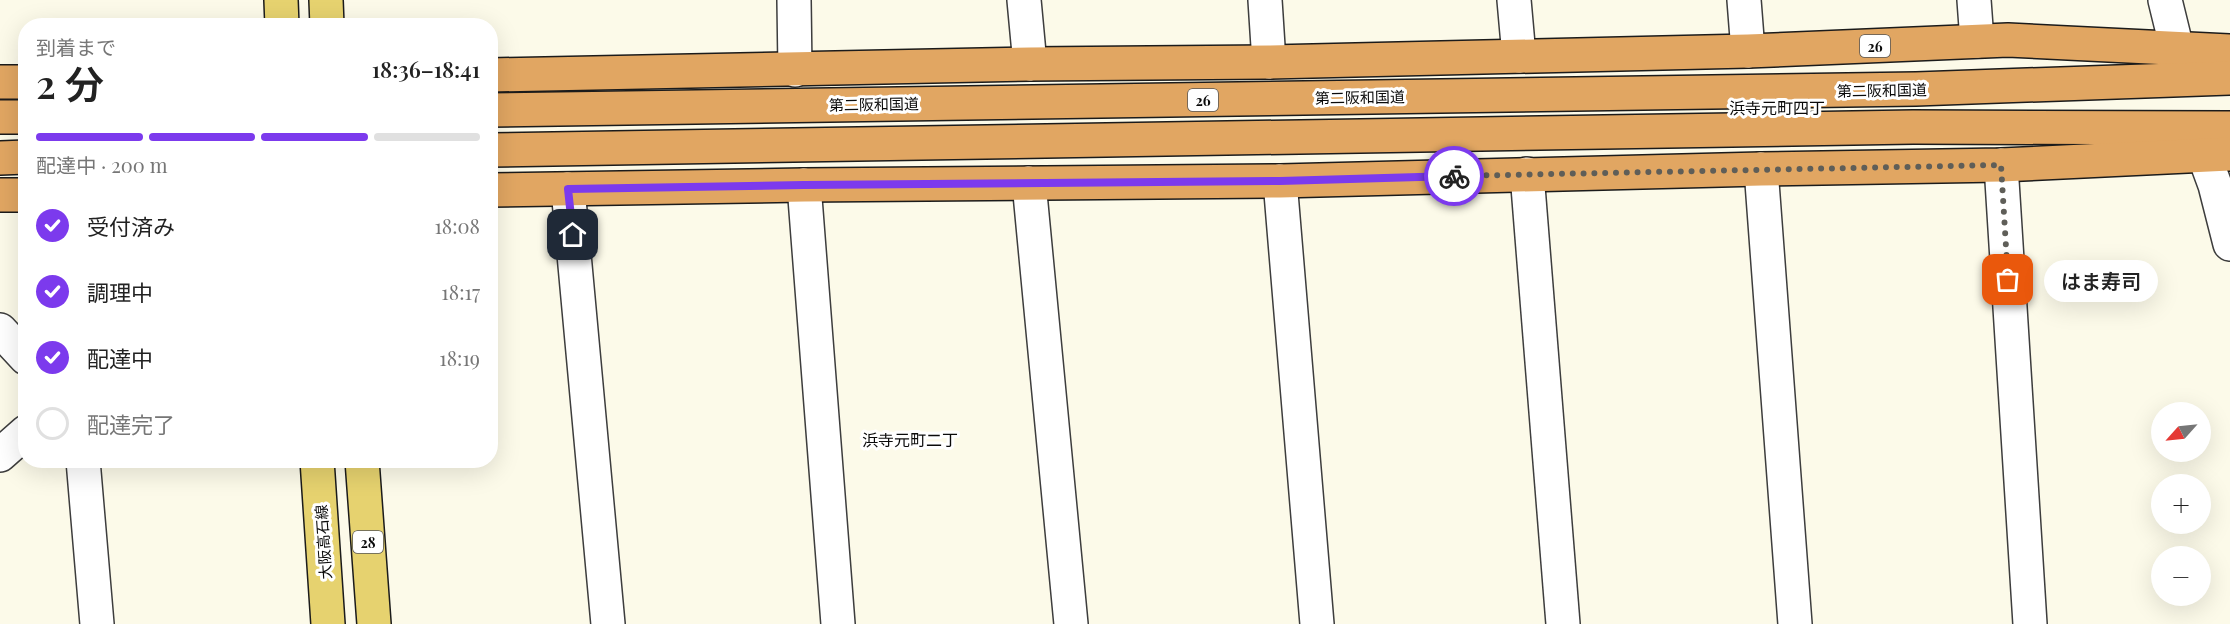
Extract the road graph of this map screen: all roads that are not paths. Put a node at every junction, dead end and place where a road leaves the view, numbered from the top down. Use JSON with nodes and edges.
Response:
{"nodes":[{"id":1,"x":281,"y":0,"type":"edge"},
{"id":2,"x":326,"y":0,"type":"edge"},
{"id":3,"x":794,"y":0,"type":"edge"},
{"id":4,"x":1024,"y":0,"type":"edge"},
{"id":5,"x":1265,"y":0,"type":"edge"},
{"id":6,"x":1514,"y":0,"type":"edge"},
{"id":7,"x":1744,"y":0,"type":"edge"},
{"id":8,"x":1974,"y":0,"type":"edge"},
{"id":9,"x":2165,"y":0,"type":"edge"},
{"id":10,"x":282,"y":18,"type":"edge"},
{"id":11,"x":327,"y":18,"type":"edge"},
{"id":12,"x":1977,"y":41,"type":"junction"},
{"id":13,"x":2177,"y":49,"type":"junction"},
{"id":14,"x":1748,"y":51,"type":"junction"},
{"id":15,"x":2230,"y":51,"type":"edge"},
{"id":16,"x":1519,"y":56,"type":"junction"},
{"id":17,"x":1269,"y":63,"type":"junction"},
{"id":18,"x":1030,"y":64,"type":"junction"},
{"id":19,"x":795,"y":70,"type":"junction"},
{"id":20,"x":498,"y":75,"type":"edge"},
{"id":21,"x":2230,"y":78,"type":"edge"},
{"id":22,"x":0,"y":82,"type":"edge"},
{"id":23,"x":18,"y":82,"type":"edge"},
{"id":24,"x":498,"y":110,"type":"edge"},
{"id":25,"x":0,"y":117,"type":"edge"},
{"id":26,"x":18,"y":117,"type":"edge"},
{"id":27,"x":2230,"y":128,"type":"edge"},
{"id":28,"x":498,"y":150,"type":"edge"},
{"id":29,"x":2217,"y":154,"type":"edge"},
{"id":30,"x":18,"y":157,"type":"edge"},
{"id":31,"x":0,"y":158,"type":"edge"},
{"id":32,"x":2001,"y":165,"type":"junction"},
{"id":33,"x":1761,"y":168,"type":"junction"},
{"id":34,"x":1527,"y":174,"type":"junction"},
{"id":35,"x":1280,"y":181,"type":"junction"},
{"id":36,"x":1029,"y":183,"type":"junction"},
{"id":37,"x":804,"y":185,"type":"junction"},
{"id":38,"x":568,"y":189,"type":"junction"},
{"id":39,"x":498,"y":190,"type":"edge"},
{"id":40,"x":0,"y":195,"type":"edge"},
{"id":41,"x":18,"y":195,"type":"edge"},
{"id":42,"x":2230,"y":244,"type":"edge"},
{"id":43,"x":0,"y":330,"type":"edge"},
{"id":44,"x":18,"y":349,"type":"edge"},
{"id":45,"x":18,"y":439,"type":"edge"},
{"id":46,"x":0,"y":455,"type":"edge"},
{"id":47,"x":84,"y":468,"type":"edge"},
{"id":48,"x":318,"y":468,"type":"edge"},
{"id":49,"x":363,"y":468,"type":"edge"},
{"id":50,"x":97,"y":624,"type":"edge"},
{"id":51,"x":328,"y":624,"type":"edge"},
{"id":52,"x":374,"y":624,"type":"edge"},
{"id":53,"x":608,"y":624,"type":"edge"},
{"id":54,"x":838,"y":624,"type":"edge"},
{"id":55,"x":1071,"y":624,"type":"edge"},
{"id":56,"x":1317,"y":624,"type":"edge"},
{"id":57,"x":1563,"y":624,"type":"edge"},
{"id":58,"x":1795,"y":624,"type":"edge"},
{"id":59,"x":2030,"y":624,"type":"edge"}],
"edges":[{"from":1,"to":10,"type":"main road"},
{"from":2,"to":11,"type":"main road"},
{"from":3,"to":19,"type":"street"},
{"from":4,"to":18,"type":"street"},
{"from":5,"to":17,"type":"street"},
{"from":6,"to":16,"type":"street"},
{"from":7,"to":14,"type":"street"},
{"from":8,"to":12,"type":"street"},
{"from":9,"to":13,"type":"street"},
{"from":12,"to":13,"type":"highway","number":"26"},
{"from":12,"to":14,"type":"highway","number":"26"},
{"from":13,"to":15,"type":"highway","number":"26"},
{"from":14,"to":16,"type":"highway","number":"26"},
{"from":16,"to":17,"type":"highway","number":"26"},
{"from":17,"to":18,"type":"highway","number":"26"},
{"from":18,"to":19,"type":"highway","number":"26"},
{"from":19,"to":20,"type":"highway","number":"26"},
{"from":21,"to":24,"type":"highway","name":"第二阪和国道","number":"26"},
{"from":22,"to":23,"type":"highway"},
{"from":25,"to":26,"type":"highway"},
{"from":27,"to":28,"type":"highway"},
{"from":29,"to":32,"type":"highway"},
{"from":29,"to":42,"type":"street"},
{"from":30,"to":31,"type":"highway"},
{"from":32,"to":33,"type":"highway"},
{"from":32,"to":59,"type":"street"},
{"from":33,"to":34,"type":"highway"},
{"from":33,"to":58,"type":"street"},
{"from":34,"to":35,"type":"highway"},
{"from":34,"to":57,"type":"street"},
{"from":35,"to":36,"type":"highway"},
{"from":35,"to":56,"type":"street"},
{"from":36,"to":37,"type":"highway"},
{"from":36,"to":55,"type":"street"},
{"from":37,"to":38,"type":"highway"},
{"from":37,"to":54,"type":"street"},
{"from":38,"to":39,"type":"highway"},
{"from":38,"to":53,"type":"street"},
{"from":40,"to":41,"type":"highway"},
{"from":43,"to":44,"type":"street"},
{"from":45,"to":46,"type":"street"},
{"from":47,"to":50,"type":"street"},
{"from":48,"to":51,"type":"main road","name":"大阪高石線"},
{"from":49,"to":52,"type":"main road","number":"28"}]}
